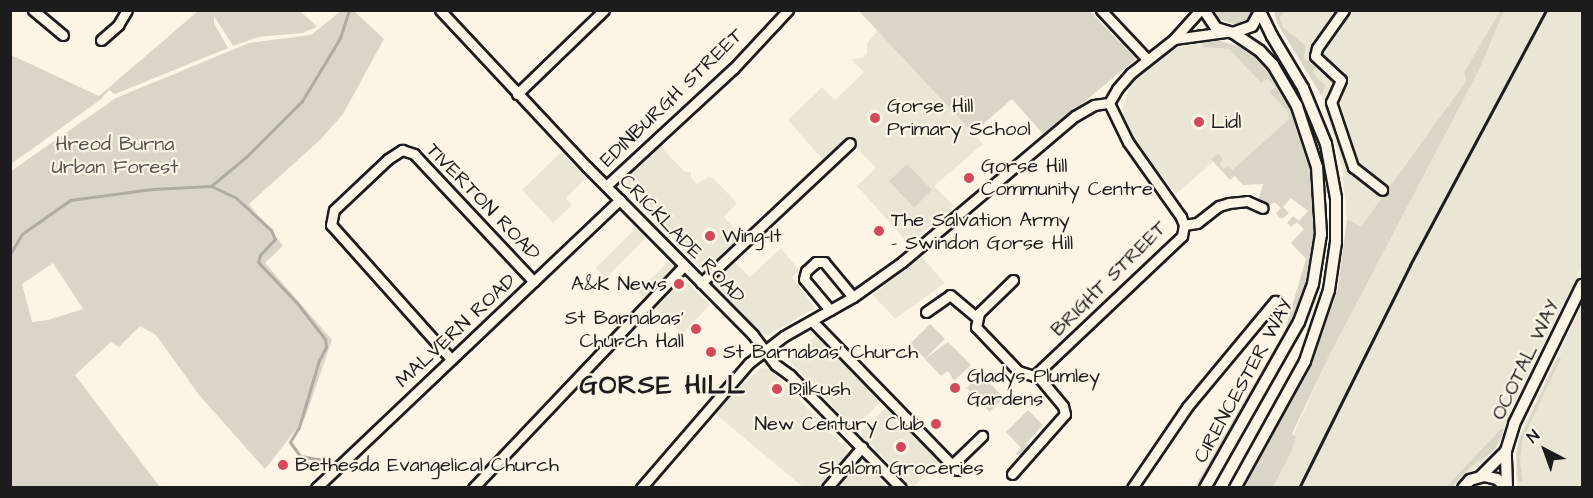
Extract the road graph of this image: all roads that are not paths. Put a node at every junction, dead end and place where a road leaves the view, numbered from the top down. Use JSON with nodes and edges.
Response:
{"nodes":[{"id":1,"x":33,"y":10,"type":"edge"},
{"id":2,"x":127,"y":10,"type":"edge"},
{"id":3,"x":440,"y":10,"type":"edge"},
{"id":4,"x":604,"y":10,"type":"edge"},
{"id":5,"x":788,"y":10,"type":"edge"},
{"id":6,"x":1101,"y":10,"type":"edge"},
{"id":7,"x":1202,"y":10,"type":"edge"},
{"id":8,"x":1344,"y":10,"type":"edge"},
{"id":9,"x":1261,"y":12,"type":"edge"},
{"id":10,"x":54,"y":26,"type":"junction"},
{"id":11,"x":1229,"y":33,"type":"junction"},
{"id":12,"x":46,"y":34,"type":"dead end"},
{"id":13,"x":63,"y":35,"type":"dead end"},
{"id":14,"x":1174,"y":39,"type":"junction"},
{"id":15,"x":101,"y":40,"type":"dead end"},
{"id":16,"x":1147,"y":59,"type":"junction"},
{"id":17,"x":518,"y":94,"type":"junction"},
{"id":18,"x":1109,"y":103,"type":"junction"},
{"id":19,"x":850,"y":142,"type":"dead end"},
{"id":20,"x":606,"y":186,"type":"junction"},
{"id":21,"x":1247,"y":190,"type":"dead end"},
{"id":22,"x":1382,"y":190,"type":"dead end"},
{"id":23,"x":620,"y":200,"type":"junction"},
{"id":24,"x":1247,"y":201,"type":"junction"},
{"id":25,"x":1263,"y":208,"type":"dead end"},
{"id":26,"x":1184,"y":225,"type":"junction"},
{"id":27,"x":684,"y":266,"type":"junction"},
{"id":28,"x":1012,"y":280,"type":"dead end"},
{"id":29,"x":534,"y":282,"type":"junction"},
{"id":30,"x":701,"y":283,"type":"junction"},
{"id":31,"x":1582,"y":285,"type":"edge"},
{"id":32,"x":853,"y":297,"type":"junction"},
{"id":33,"x":1275,"y":301,"type":"dead end"},
{"id":34,"x":831,"y":310,"type":"junction"},
{"id":35,"x":926,"y":312,"type":"dead end"},
{"id":36,"x":976,"y":317,"type":"junction"},
{"id":37,"x":812,"y":321,"type":"junction"},
{"id":38,"x":765,"y":351,"type":"junction"},
{"id":39,"x":451,"y":359,"type":"junction"},
{"id":40,"x":1032,"y":376,"type":"junction"},
{"id":41,"x":982,"y":436,"type":"dead end"},
{"id":42,"x":862,"y":447,"type":"junction"},
{"id":43,"x":1506,"y":451,"type":"junction"},
{"id":44,"x":1012,"y":474,"type":"dead end"},
{"id":45,"x":1481,"y":476,"type":"junction"},
{"id":46,"x":316,"y":488,"type":"edge"},
{"id":47,"x":473,"y":488,"type":"edge"},
{"id":48,"x":641,"y":488,"type":"edge"},
{"id":49,"x":827,"y":488,"type":"edge"},
{"id":50,"x":901,"y":488,"type":"edge"},
{"id":51,"x":1132,"y":488,"type":"edge"},
{"id":52,"x":1205,"y":488,"type":"edge"},
{"id":53,"x":1236,"y":488,"type":"edge"},
{"id":54,"x":1463,"y":488,"type":"edge"},
{"id":55,"x":1507,"y":488,"type":"edge"}],
"edges":[{"from":1,"to":10,"type":"street"},
{"from":2,"to":15,"type":"street"},
{"from":3,"to":17,"type":"street","name":"CRICKLADE ROAD"},
{"from":4,"to":17,"type":"street"},
{"from":5,"to":20,"type":"street","name":"EDINBURGH STREET"},
{"from":6,"to":16,"type":"street"},
{"from":7,"to":11,"type":"main road","name":"CIRENCESTER WAY"},
{"from":7,"to":14,"type":"street"},
{"from":8,"to":22,"type":"street"},
{"from":9,"to":11,"type":"main road"},
{"from":9,"to":53,"type":"main road","name":"CIRENCESTER WAY"},
{"from":10,"to":12,"type":"street"},
{"from":10,"to":13,"type":"street"},
{"from":11,"to":14,"type":"street"},
{"from":11,"to":52,"type":"main road","name":"CIRENCESTER WAY"},
{"from":14,"to":16,"type":"street"},
{"from":16,"to":18,"type":"street"},
{"from":17,"to":20,"type":"street","name":"CRICKLADE ROAD"},
{"from":18,"to":26,"type":"street","name":"BRIGHT STREET"},
{"from":18,"to":32,"type":"street"},
{"from":19,"to":30,"type":"street"},
{"from":20,"to":23,"type":"street","name":"CRICKLADE ROAD"},
{"from":21,"to":24,"type":"street"},
{"from":23,"to":27,"type":"street","name":"CRICKLADE ROAD"},
{"from":23,"to":29,"type":"street","name":"MALVERN ROAD"},
{"from":24,"to":25,"type":"street"},
{"from":24,"to":26,"type":"street"},
{"from":26,"to":40,"type":"street","name":"BRIGHT STREET"},
{"from":27,"to":30,"type":"street","name":"CRICKLADE ROAD"},
{"from":27,"to":47,"type":"street"},
{"from":28,"to":36,"type":"street"},
{"from":29,"to":39,"type":"street","name":"MALVERN ROAD"},
{"from":29,"to":39,"type":"street","name":"TIVERTON ROAD"},
{"from":30,"to":38,"type":"street","name":"CRICKLADE ROAD"},
{"from":31,"to":43,"type":"main road","name":"OCOTAL WAY"},
{"from":32,"to":34,"type":"street"},
{"from":32,"to":34,"type":"street"},
{"from":33,"to":51,"type":"street"},
{"from":34,"to":37,"type":"street"},
{"from":35,"to":36,"type":"street"},
{"from":36,"to":40,"type":"street"},
{"from":37,"to":38,"type":"street"},
{"from":37,"to":41,"type":"street"},
{"from":38,"to":42,"type":"street","name":"CRICKLADE ROAD"},
{"from":38,"to":48,"type":"street"},
{"from":39,"to":46,"type":"street","name":"MALVERN ROAD"},
{"from":40,"to":44,"type":"street"},
{"from":42,"to":49,"type":"street"},
{"from":42,"to":50,"type":"street","name":"CRICKLADE ROAD"},
{"from":43,"to":45,"type":"main road","name":"OCOTAL WAY"},
{"from":43,"to":55,"type":"main road","name":"OCOTAL WAY"},
{"from":45,"to":54,"type":"main road","name":"OCOTAL WAY"},
{"from":45,"to":55,"type":"main road"}]}
